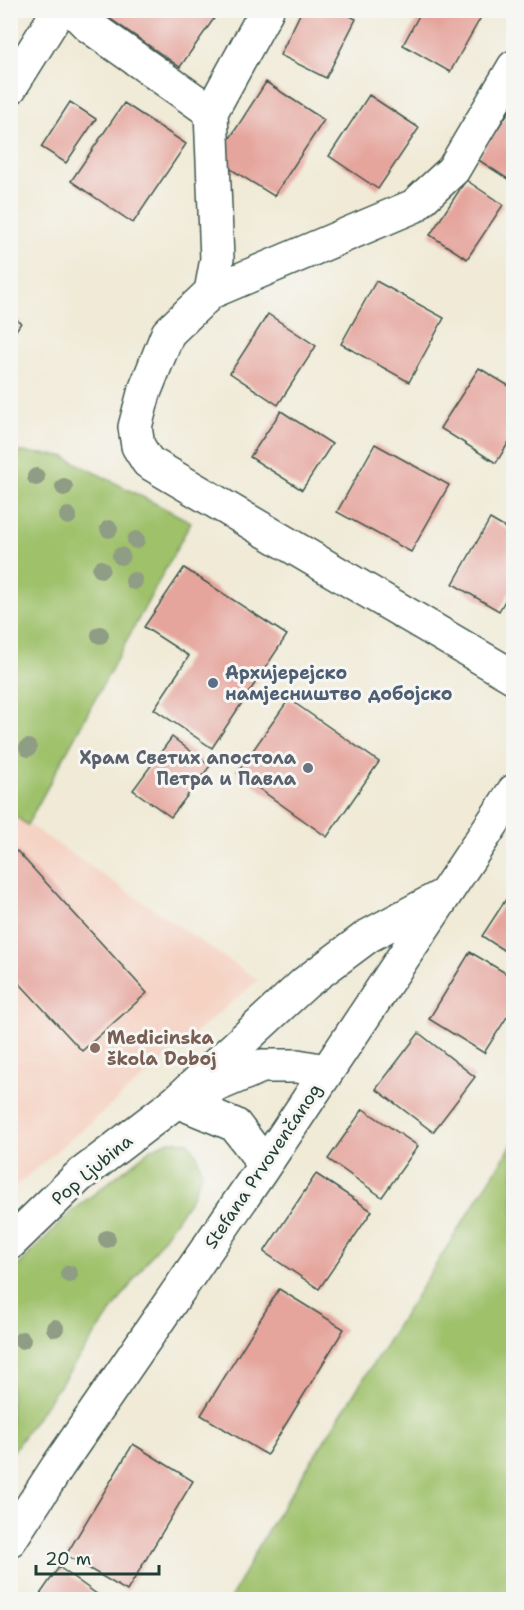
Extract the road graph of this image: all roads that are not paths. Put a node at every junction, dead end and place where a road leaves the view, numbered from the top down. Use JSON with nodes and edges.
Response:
{"nodes":[{"id":1,"x":59,"y":10,"type":"edge"},
{"id":2,"x":73,"y":10,"type":"edge"},
{"id":3,"x":267,"y":10,"type":"edge"},
{"id":4,"x":513,"y":67,"type":"edge"},
{"id":5,"x":10,"y":88,"type":"edge"},
{"id":6,"x":211,"y":112,"type":"junction"},
{"id":7,"x":211,"y":292,"type":"junction"},
{"id":8,"x":513,"y":677,"type":"edge"},
{"id":9,"x":513,"y":791,"type":"edge"},
{"id":10,"x":446,"y":895,"type":"junction"},
{"id":11,"x":326,"y":1071,"type":"junction"},
{"id":12,"x":177,"y":1101,"type":"junction"},
{"id":13,"x":262,"y":1169,"type":"junction"},
{"id":14,"x":10,"y":1243,"type":"edge"},
{"id":15,"x":10,"y":1540,"type":"edge"}],
"edges":[{"from":1,"to":5,"type":"street"},
{"from":2,"to":6,"type":"street"},
{"from":3,"to":6,"type":"street"},
{"from":4,"to":7,"type":"street"},
{"from":6,"to":7,"type":"street"},
{"from":7,"to":8,"type":"street"},
{"from":9,"to":10,"type":"street","name":"Stefana Prvovenčanog"},
{"from":10,"to":11,"type":"street","name":"Stefana Prvovenčanog"},
{"from":10,"to":12,"type":"street"},
{"from":11,"to":12,"type":"street"},
{"from":11,"to":13,"type":"street","name":"Stefana Prvovenčanog"},
{"from":12,"to":13,"type":"street"},
{"from":12,"to":14,"type":"street","name":"Pop Ljubina"},
{"from":13,"to":15,"type":"street","name":"Stefana Prvovenčanog"}]}
